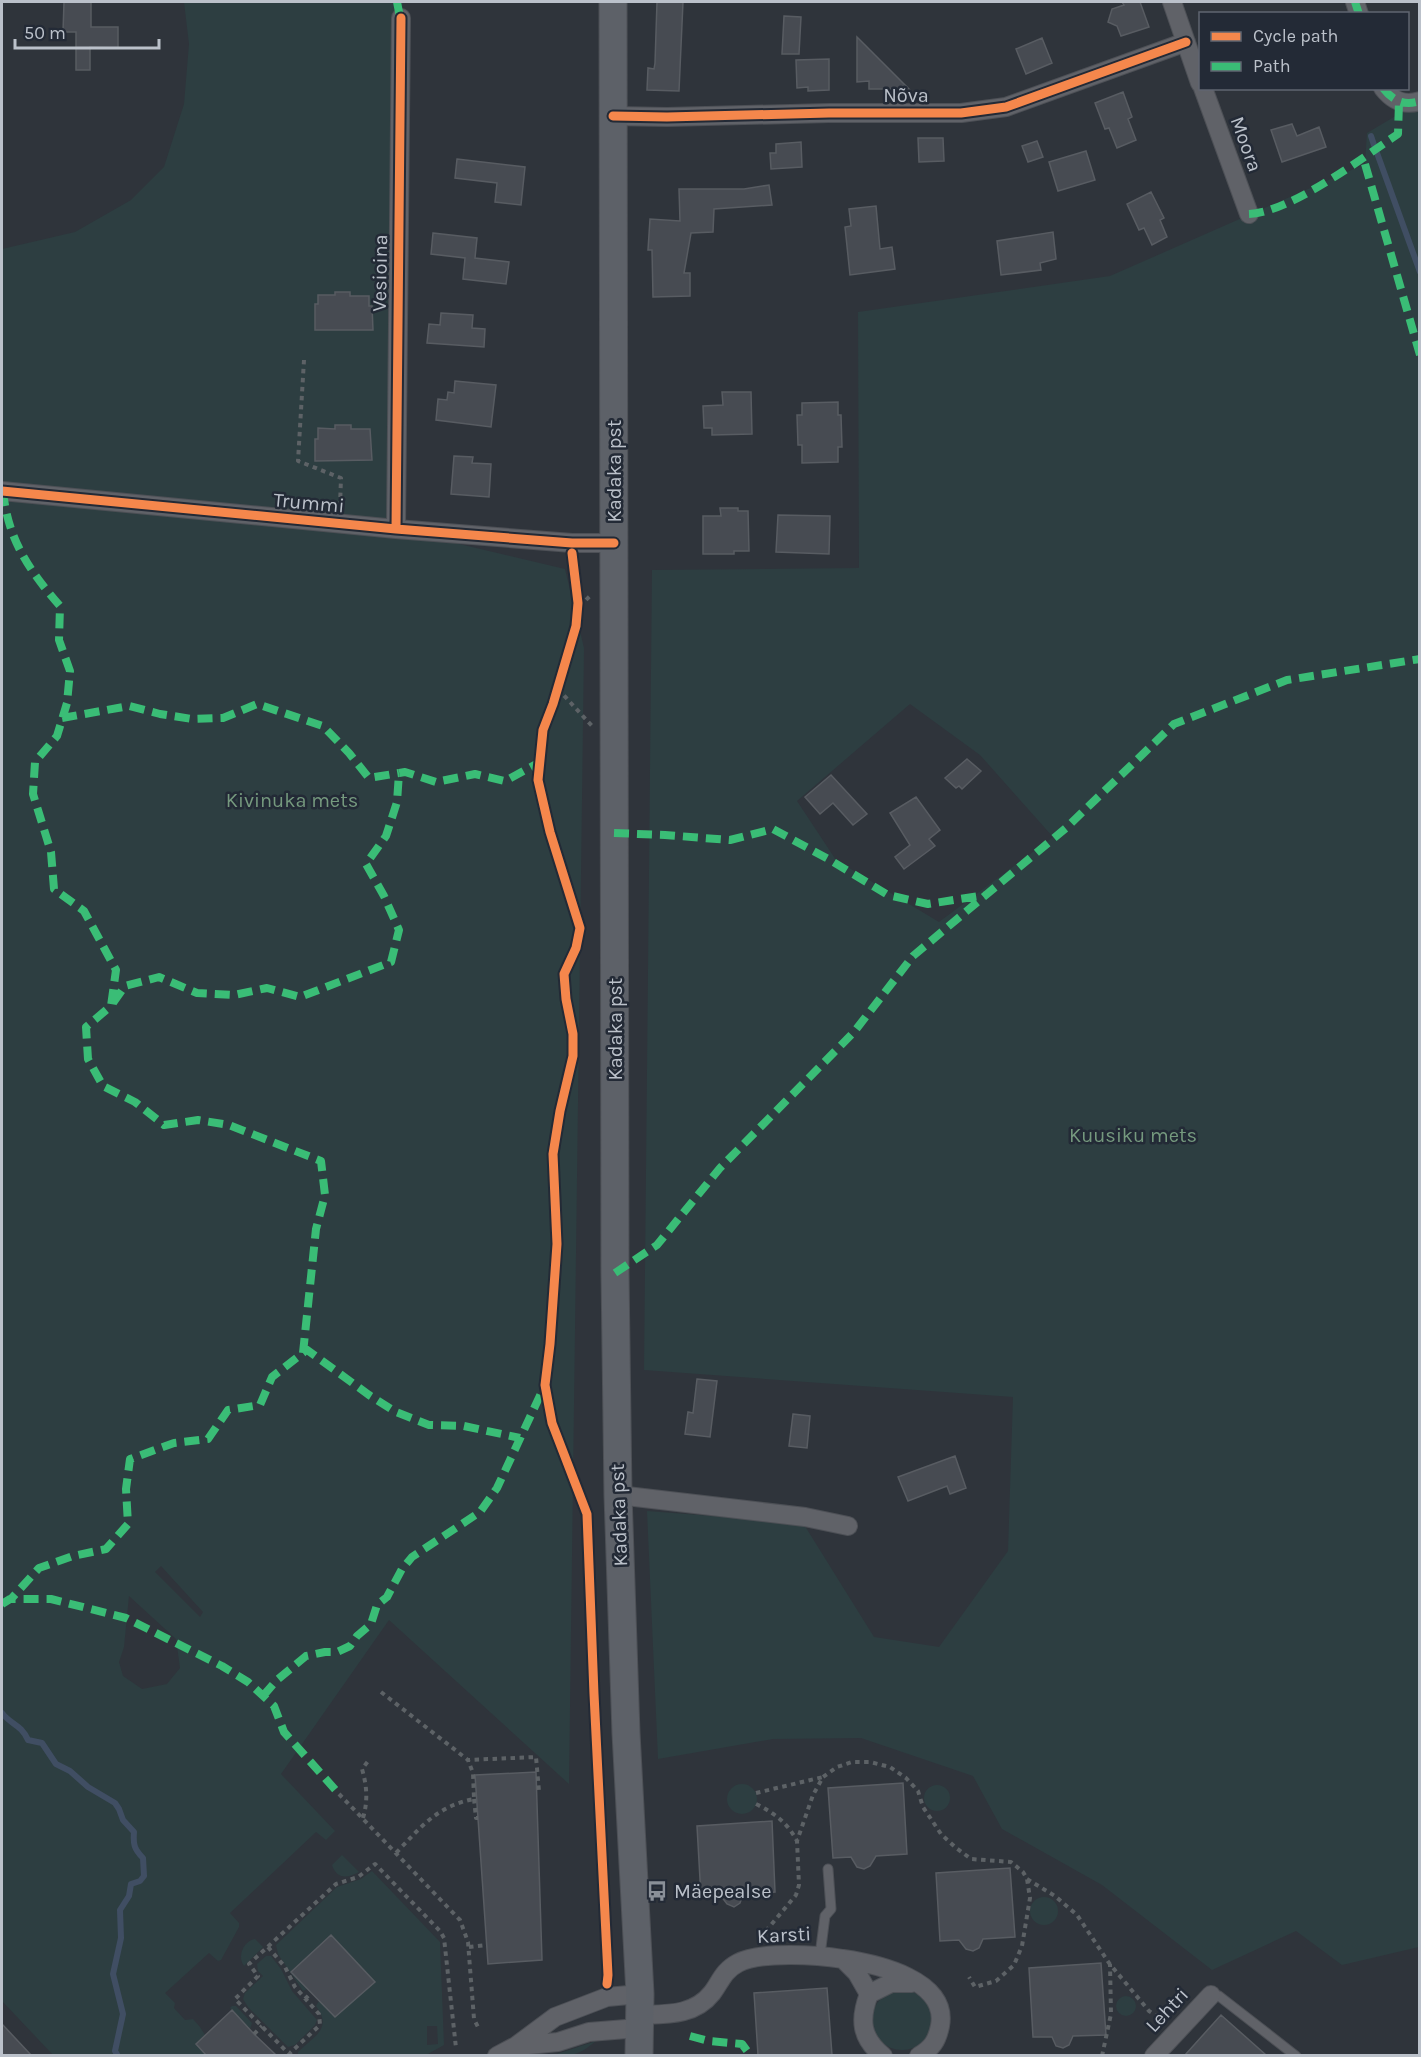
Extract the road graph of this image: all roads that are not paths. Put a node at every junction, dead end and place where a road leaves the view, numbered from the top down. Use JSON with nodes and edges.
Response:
{"nodes":[{"id":1,"x":613,"y":2,"type":"edge"},
{"id":2,"x":1172,"y":2,"type":"edge"},
{"id":3,"x":401,"y":18,"type":"dead end"},
{"id":4,"x":1186,"y":42,"type":"junction"},
{"id":5,"x":1199,"y":80,"type":"edge"},
{"id":6,"x":1204,"y":90,"type":"edge"},
{"id":7,"x":1385,"y":90,"type":"edge"},
{"id":8,"x":1415,"y":102,"type":"edge"},
{"id":9,"x":613,"y":116,"type":"junction"},
{"id":10,"x":1249,"y":214,"type":"dead end"},
{"id":11,"x":2,"y":491,"type":"edge"},
{"id":12,"x":396,"y":529,"type":"junction"},
{"id":13,"x":614,"y":543,"type":"junction"},
{"id":14,"x":618,"y":1495,"type":"junction"},
{"id":15,"x":848,"y":1526,"type":"dead end"},
{"id":16,"x":828,"y":1869,"type":"dead end"},
{"id":17,"x":820,"y":1955,"type":"junction"},
{"id":18,"x":843,"y":1959,"type":"junction"},
{"id":19,"x":920,"y":1984,"type":"junction"},
{"id":20,"x":869,"y":1994,"type":"junction"},
{"id":21,"x":1211,"y":1995,"type":"joint"},
{"id":22,"x":640,"y":2012,"type":"junction"},
{"id":23,"x":518,"y":2051,"type":"edge"},
{"id":24,"x":497,"y":2055,"type":"edge"},
{"id":25,"x":639,"y":2055,"type":"edge"},
{"id":26,"x":883,"y":2055,"type":"edge"},
{"id":27,"x":920,"y":2055,"type":"edge"},
{"id":28,"x":1154,"y":2055,"type":"edge"},
{"id":29,"x":1296,"y":2055,"type":"edge"}],
"edges":[{"from":1,"to":9,"type":"main road","name":"Kadaka pst"},
{"from":2,"to":4,"type":"street"},
{"from":3,"to":12,"type":"street","name":"Vesioina"},
{"from":4,"to":5,"type":"street"},
{"from":4,"to":9,"type":"street","name":"Nõva"},
{"from":6,"to":10,"type":"street","name":"Moora"},
{"from":7,"to":8,"type":"street"},
{"from":9,"to":13,"type":"main road","name":"Kadaka pst"},
{"from":11,"to":12,"type":"street","name":"Trummi"},
{"from":12,"to":13,"type":"street","name":"Trummi"},
{"from":13,"to":14,"type":"main road","name":"Kadaka pst"},
{"from":14,"to":15,"type":"street"},
{"from":14,"to":22,"type":"main road","name":"Kadaka pst"},
{"from":16,"to":17,"type":"lane"},
{"from":17,"to":18,"type":"street","name":"Karsti"},
{"from":17,"to":22,"type":"street","name":"Karsti"},
{"from":18,"to":19,"type":"street","name":"Karsti"},
{"from":18,"to":20,"type":"street"},
{"from":19,"to":20,"type":"street"},
{"from":19,"to":27,"type":"street","name":"Karsti"},
{"from":20,"to":26,"type":"street"},
{"from":21,"to":28,"type":"street","name":"Lehtri"},
{"from":21,"to":29,"type":"lane"},
{"from":22,"to":23,"type":"street"},
{"from":22,"to":23,"type":"street"},
{"from":22,"to":25,"type":"main road","name":"Kadaka pst"},
{"from":23,"to":24,"type":"street"}]}
